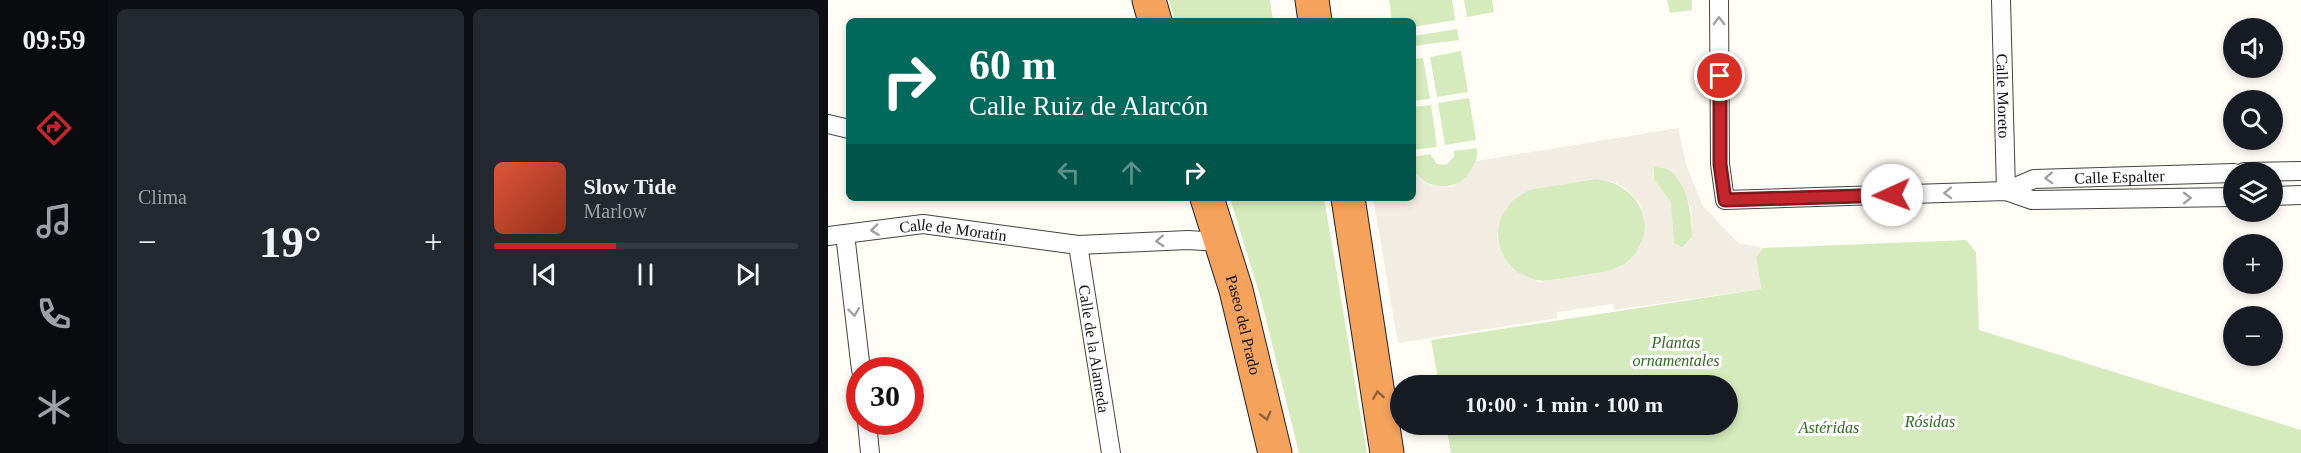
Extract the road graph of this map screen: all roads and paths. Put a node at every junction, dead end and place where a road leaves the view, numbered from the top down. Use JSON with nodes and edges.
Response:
{"nodes":[{"id":1,"x":1149,"y":0,"type":"edge"},
{"id":2,"x":1312,"y":0,"type":"edge"},
{"id":3,"x":1719,"y":0,"type":"edge"},
{"id":4,"x":2001,"y":0,"type":"edge"},
{"id":5,"x":1154,"y":18,"type":"edge"},
{"id":6,"x":1315,"y":18,"type":"edge"},
{"id":7,"x":828,"y":124,"type":"edge"},
{"id":8,"x":846,"y":128,"type":"edge"},
{"id":9,"x":2283,"y":171,"type":"edge"},
{"id":10,"x":2301,"y":171,"type":"edge"},
{"id":11,"x":2223,"y":173,"type":"edge"},
{"id":12,"x":2006,"y":191,"type":"junction"},
{"id":13,"x":2301,"y":195,"type":"edge"},
{"id":14,"x":2283,"y":196,"type":"edge"},
{"id":15,"x":2223,"y":197,"type":"edge"},
{"id":16,"x":1208,"y":201,"type":"edge"},
{"id":17,"x":1348,"y":201,"type":"edge"},
{"id":18,"x":836,"y":235,"type":"edge"},
{"id":19,"x":1219,"y":242,"type":"junction"},
{"id":20,"x":1078,"y":245,"type":"junction"},
{"id":21,"x":859,"y":357,"type":"edge"},
{"id":22,"x":868,"y":435,"type":"edge"},
{"id":23,"x":870,"y":453,"type":"edge"},
{"id":24,"x":1111,"y":453,"type":"edge"},
{"id":25,"x":1275,"y":453,"type":"edge"},
{"id":26,"x":1387,"y":453,"type":"edge"}],
"edges":[{"from":1,"to":5,"type":"highway"},
{"from":2,"to":6,"type":"highway"},
{"from":12,"to":3,"type":"street","name":"Calle Espalter","one_way":true},
{"from":4,"to":12,"type":"street","name":"Calle Moreto"},
{"from":7,"to":8,"type":"street"},
{"from":9,"to":10,"type":"street"},
{"from":11,"to":12,"type":"street","name":"Calle Espalter","one_way":true},
{"from":12,"to":15,"type":"street","name":"Calle Espalter","one_way":true},
{"from":13,"to":14,"type":"street"},
{"from":16,"to":19,"type":"highway","name":"Paseo del Prado"},
{"from":26,"to":17,"type":"highway","one_way":true},
{"from":20,"to":18,"type":"street","name":"Calle de Moratín","one_way":true},
{"from":18,"to":21,"type":"street","one_way":true},
{"from":19,"to":20,"type":"street","name":"Calle de Moratín","one_way":true},
{"from":19,"to":25,"type":"highway","name":"Paseo del Prado","one_way":true},
{"from":20,"to":24,"type":"street","name":"Calle de la Alameda"},
{"from":22,"to":23,"type":"street"}]}
